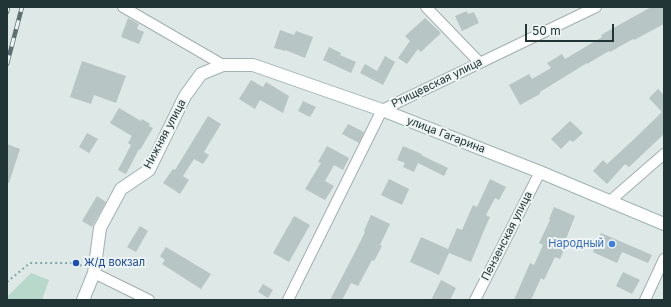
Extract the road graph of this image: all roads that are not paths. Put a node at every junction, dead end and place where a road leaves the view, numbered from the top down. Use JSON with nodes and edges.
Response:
{"nodes":[{"id":1,"x":123,"y":7,"type":"edge"},
{"id":2,"x":426,"y":7,"type":"edge"},
{"id":3,"x":596,"y":7,"type":"edge"},
{"id":4,"x":480,"y":63,"type":"junction"},
{"id":5,"x":223,"y":65,"type":"junction"},
{"id":6,"x":382,"y":110,"type":"junction"},
{"id":7,"x":664,"y":154,"type":"edge"},
{"id":8,"x":540,"y":172,"type":"junction"},
{"id":9,"x":610,"y":201,"type":"junction"},
{"id":10,"x":664,"y":224,"type":"edge"},
{"id":11,"x":664,"y":259,"type":"edge"},
{"id":12,"x":94,"y":273,"type":"junction"},
{"id":13,"x":83,"y":300,"type":"edge"},
{"id":14,"x":149,"y":300,"type":"edge"},
{"id":15,"x":288,"y":300,"type":"edge"},
{"id":16,"x":475,"y":300,"type":"edge"},
{"id":17,"x":645,"y":300,"type":"edge"}],
"edges":[{"from":1,"to":5,"type":"street"},
{"from":2,"to":4,"type":"street"},
{"from":3,"to":4,"type":"street","name":"Ртищевская улица"},
{"from":4,"to":6,"type":"street","name":"Ртищевская улица"},
{"from":5,"to":6,"type":"street","name":"улица Гагарина"},
{"from":5,"to":12,"type":"street","name":"Нижняя улица"},
{"from":6,"to":8,"type":"street","name":"улица Гагарина"},
{"from":6,"to":15,"type":"street","name":"Ртищевская улица"},
{"from":7,"to":9,"type":"street"},
{"from":8,"to":9,"type":"street","name":"улица Гагарина"},
{"from":8,"to":16,"type":"street","name":"Пензенская улица"},
{"from":9,"to":10,"type":"street","name":"улица Гагарина"},
{"from":11,"to":17,"type":"street"},
{"from":12,"to":13,"type":"street","name":"Нижняя улица"},
{"from":12,"to":14,"type":"street"}]}
